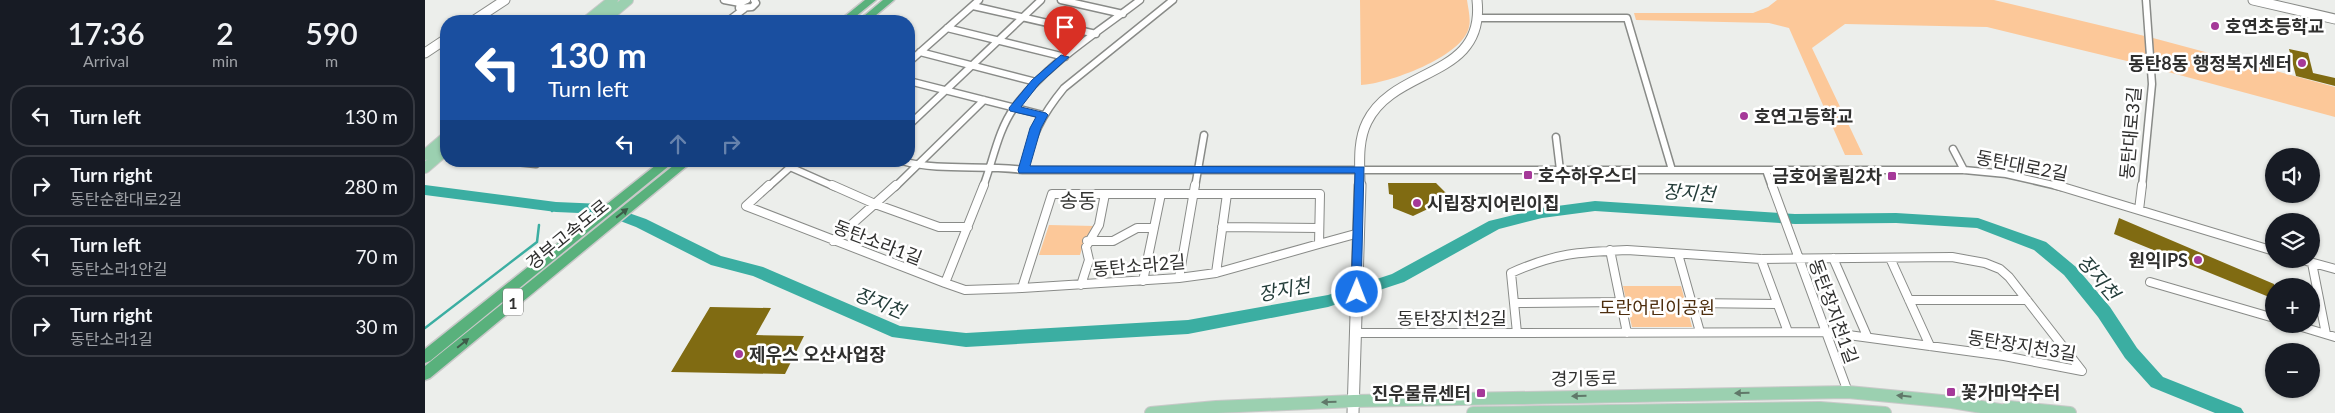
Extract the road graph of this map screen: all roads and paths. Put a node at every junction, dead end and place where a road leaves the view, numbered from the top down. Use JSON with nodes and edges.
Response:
{"nodes":[{"id":1,"x":505,"y":0,"type":"edge"},
{"id":2,"x":613,"y":0,"type":"edge"},
{"id":3,"x":629,"y":0,"type":"edge"},
{"id":4,"x":724,"y":0,"type":"edge"},
{"id":5,"x":747,"y":0,"type":"edge"},
{"id":6,"x":755,"y":0,"type":"edge"},
{"id":7,"x":871,"y":0,"type":"edge"},
{"id":8,"x":889,"y":0,"type":"edge"},
{"id":9,"x":979,"y":0,"type":"edge"},
{"id":10,"x":1041,"y":0,"type":"edge"},
{"id":11,"x":1061,"y":0,"type":"edge"},
{"id":12,"x":1140,"y":0,"type":"edge"},
{"id":13,"x":1173,"y":0,"type":"edge"},
{"id":14,"x":1477,"y":0,"type":"edge"},
{"id":15,"x":2146,"y":0,"type":"edge"},
{"id":16,"x":2253,"y":0,"type":"edge"},
{"id":17,"x":740,"y":3,"type":"junction"},
{"id":18,"x":973,"y":6,"type":"junction"},
{"id":19,"x":744,"y":9,"type":"junction"},
{"id":20,"x":1123,"y":14,"type":"junction"},
{"id":21,"x":482,"y":15,"type":"edge"},
{"id":22,"x":594,"y":15,"type":"edge"},
{"id":23,"x":610,"y":15,"type":"edge"},
{"id":24,"x":736,"y":15,"type":"edge"},
{"id":25,"x":852,"y":15,"type":"edge"},
{"id":26,"x":870,"y":15,"type":"edge"},
{"id":27,"x":1023,"y":17,"type":"junction"},
{"id":28,"x":1479,"y":18,"type":"junction"},
{"id":29,"x":2335,"y":19,"type":"edge"},
{"id":30,"x":947,"y":28,"type":"junction"},
{"id":31,"x":1096,"y":34,"type":"junction"},
{"id":32,"x":998,"y":41,"type":"junction"},
{"id":33,"x":440,"y":43,"type":"edge"},
{"id":34,"x":920,"y":52,"type":"junction"},
{"id":35,"x":425,"y":53,"type":"edge"},
{"id":36,"x":915,"y":57,"type":"edge"},
{"id":37,"x":1065,"y":57,"type":"junction"},
{"id":38,"x":972,"y":66,"type":"junction"},
{"id":39,"x":915,"y":82,"type":"edge"},
{"id":40,"x":1036,"y":82,"type":"junction"},
{"id":41,"x":946,"y":90,"type":"junction"},
{"id":42,"x":984,"y":100,"type":"junction"},
{"id":43,"x":1014,"y":108,"type":"junction"},
{"id":44,"x":1043,"y":115,"type":"junction"},
{"id":45,"x":915,"y":116,"type":"edge"},
{"id":46,"x":1204,"y":135,"type":"dead end"},
{"id":47,"x":1556,"y":137,"type":"dead end"},
{"id":48,"x":440,"y":142,"type":"edge"},
{"id":49,"x":1953,"y":149,"type":"dead end"},
{"id":50,"x":426,"y":152,"type":"edge"},
{"id":51,"x":440,"y":153,"type":"edge"},
{"id":52,"x":440,"y":157,"type":"edge"},
{"id":53,"x":662,"y":167,"type":"edge"},
{"id":54,"x":680,"y":167,"type":"edge"},
{"id":55,"x":790,"y":167,"type":"joint"},
{"id":56,"x":917,"y":167,"type":"junction"},
{"id":57,"x":991,"y":167,"type":"junction"},
{"id":58,"x":425,"y":168,"type":"edge"},
{"id":59,"x":1023,"y":170,"type":"junction"},
{"id":60,"x":1198,"y":170,"type":"junction"},
{"id":61,"x":1360,"y":170,"type":"junction"},
{"id":62,"x":1560,"y":170,"type":"junction"},
{"id":63,"x":1672,"y":170,"type":"junction"},
{"id":64,"x":1766,"y":170,"type":"junction"},
{"id":65,"x":1964,"y":170,"type":"junction"},
{"id":66,"x":1105,"y":194,"type":"junction"},
{"id":67,"x":1161,"y":194,"type":"junction"},
{"id":68,"x":1194,"y":194,"type":"junction"},
{"id":69,"x":1227,"y":194,"type":"junction"},
{"id":70,"x":875,"y":204,"type":"junction"},
{"id":71,"x":2139,"y":210,"type":"junction"},
{"id":72,"x":968,"y":227,"type":"junction"},
{"id":73,"x":1222,"y":227,"type":"junction"},
{"id":74,"x":594,"y":228,"type":"junction"},
{"id":75,"x":1154,"y":228,"type":"junction"},
{"id":76,"x":1319,"y":228,"type":"junction"},
{"id":77,"x":1359,"y":233,"type":"junction"},
{"id":78,"x":833,"y":241,"type":"junction"},
{"id":79,"x":1087,"y":241,"type":"junction"},
{"id":80,"x":1319,"y":244,"type":"junction"},
{"id":81,"x":2265,"y":248,"type":"edge"},
{"id":82,"x":1610,"y":250,"type":"junction"},
{"id":83,"x":1678,"y":254,"type":"junction"},
{"id":84,"x":1833,"y":258,"type":"junction"},
{"id":85,"x":1890,"y":258,"type":"junction"},
{"id":86,"x":1761,"y":259,"type":"junction"},
{"id":87,"x":1799,"y":259,"type":"junction"},
{"id":88,"x":2320,"y":265,"type":"edge"},
{"id":89,"x":2313,"y":268,"type":"edge"},
{"id":90,"x":2335,"y":269,"type":"edge"},
{"id":91,"x":1216,"y":273,"type":"junction"},
{"id":92,"x":1179,"y":278,"type":"junction"},
{"id":93,"x":1143,"y":281,"type":"junction"},
{"id":94,"x":2150,"y":282,"type":"dead end"},
{"id":95,"x":945,"y":283,"type":"junction"},
{"id":96,"x":1081,"y":285,"type":"junction"},
{"id":97,"x":1022,"y":288,"type":"junction"},
{"id":98,"x":1909,"y":300,"type":"junction"},
{"id":99,"x":2027,"y":300,"type":"junction"},
{"id":100,"x":1621,"y":302,"type":"junction"},
{"id":101,"x":1514,"y":303,"type":"junction"},
{"id":102,"x":1691,"y":303,"type":"junction"},
{"id":103,"x":1777,"y":304,"type":"junction"},
{"id":104,"x":2265,"y":315,"type":"edge"},
{"id":105,"x":1517,"y":332,"type":"junction"},
{"id":106,"x":1627,"y":332,"type":"junction"},
{"id":107,"x":1700,"y":332,"type":"junction"},
{"id":108,"x":1788,"y":332,"type":"junction"},
{"id":109,"x":1826,"y":332,"type":"junction"},
{"id":110,"x":2320,"y":332,"type":"edge"},
{"id":111,"x":1356,"y":333,"type":"junction"},
{"id":112,"x":2326,"y":334,"type":"junction"},
{"id":113,"x":1867,"y":336,"type":"junction"},
{"id":114,"x":2335,"y":337,"type":"edge"},
{"id":115,"x":1930,"y":346,"type":"junction"},
{"id":116,"x":425,"y":357,"type":"edge"},
{"id":117,"x":425,"y":374,"type":"edge"},
{"id":118,"x":1848,"y":392,"type":"junction"},
{"id":119,"x":1952,"y":402,"type":"junction"},
{"id":120,"x":1353,"y":407,"type":"edge"},
{"id":121,"x":1855,"y":412,"type":"edge"},
{"id":122,"x":1151,"y":413,"type":"edge"},
{"id":123,"x":1473,"y":413,"type":"edge"},
{"id":124,"x":1885,"y":413,"type":"edge"},
{"id":125,"x":2017,"y":413,"type":"edge"},
{"id":126,"x":2070,"y":413,"type":"edge"}],
"edges":[{"from":1,"to":21,"type":"street"},
{"from":2,"to":22,"type":"main road"},
{"from":3,"to":23,"type":"main road"},
{"from":4,"to":17,"type":"street"},
{"from":5,"to":17,"type":"street"},
{"from":6,"to":19,"type":"street"},
{"from":7,"to":25,"type":"highway"},
{"from":8,"to":26,"type":"highway"},
{"from":9,"to":18,"type":"street"},
{"from":10,"to":27,"type":"street"},
{"from":11,"to":20,"type":"street"},
{"from":12,"to":20,"type":"street"},
{"from":13,"to":44,"type":"street"},
{"from":14,"to":28,"type":"street"},
{"from":15,"to":71,"type":"street","name":"동탄대로3길"},
{"from":16,"to":29,"type":"street"},
{"from":17,"to":19,"type":"street"},
{"from":18,"to":27,"type":"street"},
{"from":18,"to":30,"type":"street"},
{"from":19,"to":24,"type":"street"},
{"from":20,"to":31,"type":"street"},
{"from":27,"to":31,"type":"street"},
{"from":27,"to":32,"type":"street"},
{"from":28,"to":61,"type":"street"},
{"from":28,"to":63,"type":"street"},
{"from":30,"to":32,"type":"street"},
{"from":30,"to":34,"type":"street"},
{"from":31,"to":37,"type":"street"},
{"from":32,"to":37,"type":"street"},
{"from":32,"to":38,"type":"street"},
{"from":33,"to":35,"type":"street"},
{"from":34,"to":36,"type":"street"},
{"from":34,"to":38,"type":"street"},
{"from":37,"to":40,"type":"street"},
{"from":38,"to":40,"type":"street"},
{"from":38,"to":41,"type":"street"},
{"from":39,"to":41,"type":"street"},
{"from":40,"to":43,"type":"street"},
{"from":41,"to":42,"type":"street"},
{"from":41,"to":45,"type":"street"},
{"from":42,"to":43,"type":"street"},
{"from":42,"to":56,"type":"street"},
{"from":43,"to":44,"type":"street"},
{"from":43,"to":57,"type":"street"},
{"from":44,"to":59,"type":"street"},
{"from":46,"to":60,"type":"street"},
{"from":47,"to":62,"type":"street"},
{"from":48,"to":50,"type":"main road"},
{"from":49,"to":65,"type":"street"},
{"from":50,"to":51,"type":"street"},
{"from":52,"to":58,"type":"main road"},
{"from":53,"to":74,"type":"highway","name":"경부고속도로","number":"1"},
{"from":74,"to":54,"type":"highway","name":"경부고속도로","number":"1","one_way":true},
{"from":55,"to":70,"type":"street"},
{"from":55,"to":78,"type":"street","name":"동탄소라1길"},
{"from":56,"to":57,"type":"street"},
{"from":56,"to":70,"type":"street"},
{"from":57,"to":59,"type":"street"},
{"from":57,"to":72,"type":"street"},
{"from":59,"to":60,"type":"street","name":"동탄대로2길"},
{"from":60,"to":61,"type":"street","name":"동탄대로2길"},
{"from":60,"to":68,"type":"street"},
{"from":61,"to":62,"type":"street","name":"동탄대로2길"},
{"from":61,"to":77,"type":"street"},
{"from":62,"to":63,"type":"street","name":"동탄대로2길"},
{"from":63,"to":64,"type":"street","name":"동탄대로2길"},
{"from":64,"to":65,"type":"street","name":"동탄대로2길"},
{"from":64,"to":87,"type":"street","name":"동탄장지천1길"},
{"from":65,"to":71,"type":"street","name":"동탄대로2길"},
{"from":66,"to":67,"type":"street"},
{"from":66,"to":79,"type":"street"},
{"from":66,"to":97,"type":"street"},
{"from":67,"to":68,"type":"street"},
{"from":67,"to":75,"type":"street"},
{"from":68,"to":69,"type":"street"},
{"from":68,"to":92,"type":"street"},
{"from":69,"to":73,"type":"street"},
{"from":69,"to":76,"type":"street"},
{"from":70,"to":72,"type":"street"},
{"from":70,"to":78,"type":"street"},
{"from":71,"to":81,"type":"street","name":"동탄대로2길"},
{"from":72,"to":95,"type":"street"},
{"from":73,"to":76,"type":"street"},
{"from":73,"to":91,"type":"street"},
{"from":74,"to":116,"type":"highway","name":"경부고속도로","number":"1"},
{"from":117,"to":74,"type":"highway","name":"경부고속도로","number":"1","one_way":true},
{"from":75,"to":79,"type":"street"},
{"from":75,"to":93,"type":"street"},
{"from":76,"to":80,"type":"street"},
{"from":77,"to":80,"type":"street","name":"동탄소라2길"},
{"from":77,"to":111,"type":"street"},
{"from":78,"to":95,"type":"street","name":"동탄소라1길"},
{"from":79,"to":96,"type":"street"},
{"from":80,"to":91,"type":"street","name":"동탄소라2길"},
{"from":82,"to":83,"type":"street","name":"동탄장지천2길"},
{"from":82,"to":100,"type":"street"},
{"from":82,"to":101,"type":"street","name":"동탄장지천2길"},
{"from":83,"to":86,"type":"street","name":"동탄장지천2길"},
{"from":83,"to":102,"type":"street"},
{"from":84,"to":85,"type":"street","name":"동탄장지천3길"},
{"from":84,"to":87,"type":"street","name":"동탄장지천3길"},
{"from":84,"to":113,"type":"street"},
{"from":85,"to":98,"type":"street"},
{"from":85,"to":99,"type":"street","name":"동탄장지천3길"},
{"from":86,"to":87,"type":"street","name":"동탄장지천2길"},
{"from":86,"to":103,"type":"street"},
{"from":87,"to":109,"type":"street","name":"동탄장지천1길"},
{"from":88,"to":90,"type":"street"},
{"from":89,"to":112,"type":"street"},
{"from":91,"to":92,"type":"street","name":"동탄소라2길"},
{"from":92,"to":93,"type":"street","name":"동탄소라2길"},
{"from":93,"to":96,"type":"street","name":"동탄소라2길"},
{"from":94,"to":104,"type":"street"},
{"from":95,"to":97,"type":"street","name":"동탄소라1길"},
{"from":96,"to":97,"type":"street","name":"동탄소라2길"},
{"from":98,"to":99,"type":"street","name":"동탄장지천3길"},
{"from":98,"to":115,"type":"street"},
{"from":99,"to":115,"type":"street","name":"동탄장지천3길"},
{"from":100,"to":101,"type":"street","name":"동탄장지천2길"},
{"from":100,"to":106,"type":"street"},
{"from":101,"to":105,"type":"street","name":"동탄장지천2길"},
{"from":102,"to":103,"type":"street"},
{"from":102,"to":107,"type":"street"},
{"from":103,"to":108,"type":"street"},
{"from":105,"to":106,"type":"street","name":"동탄장지천2길"},
{"from":105,"to":111,"type":"street","name":"동탄장지천2길"},
{"from":106,"to":107,"type":"street","name":"동탄장지천2길"},
{"from":107,"to":108,"type":"street","name":"동탄장지천2길"},
{"from":108,"to":109,"type":"street","name":"동탄장지천2길"},
{"from":109,"to":113,"type":"street","name":"동탄장지천3길"},
{"from":109,"to":118,"type":"street","name":"동탄장지천1길"},
{"from":110,"to":112,"type":"street"},
{"from":111,"to":120,"type":"street"},
{"from":112,"to":114,"type":"street"},
{"from":113,"to":115,"type":"street","name":"동탄장지천3길"},
{"from":119,"to":118,"type":"main road","name":"경기동로","one_way":true},
{"from":118,"to":120,"type":"main road","name":"경기동로","one_way":true},
{"from":119,"to":125,"type":"main road","name":"경기동로"},
{"from":119,"to":126,"type":"main road"},
{"from":120,"to":122,"type":"main road","name":"경기동로","one_way":true},
{"from":121,"to":123,"type":"main road","name":"경기동로"},
{"from":121,"to":124,"type":"main road","name":"경기동로"}]}
